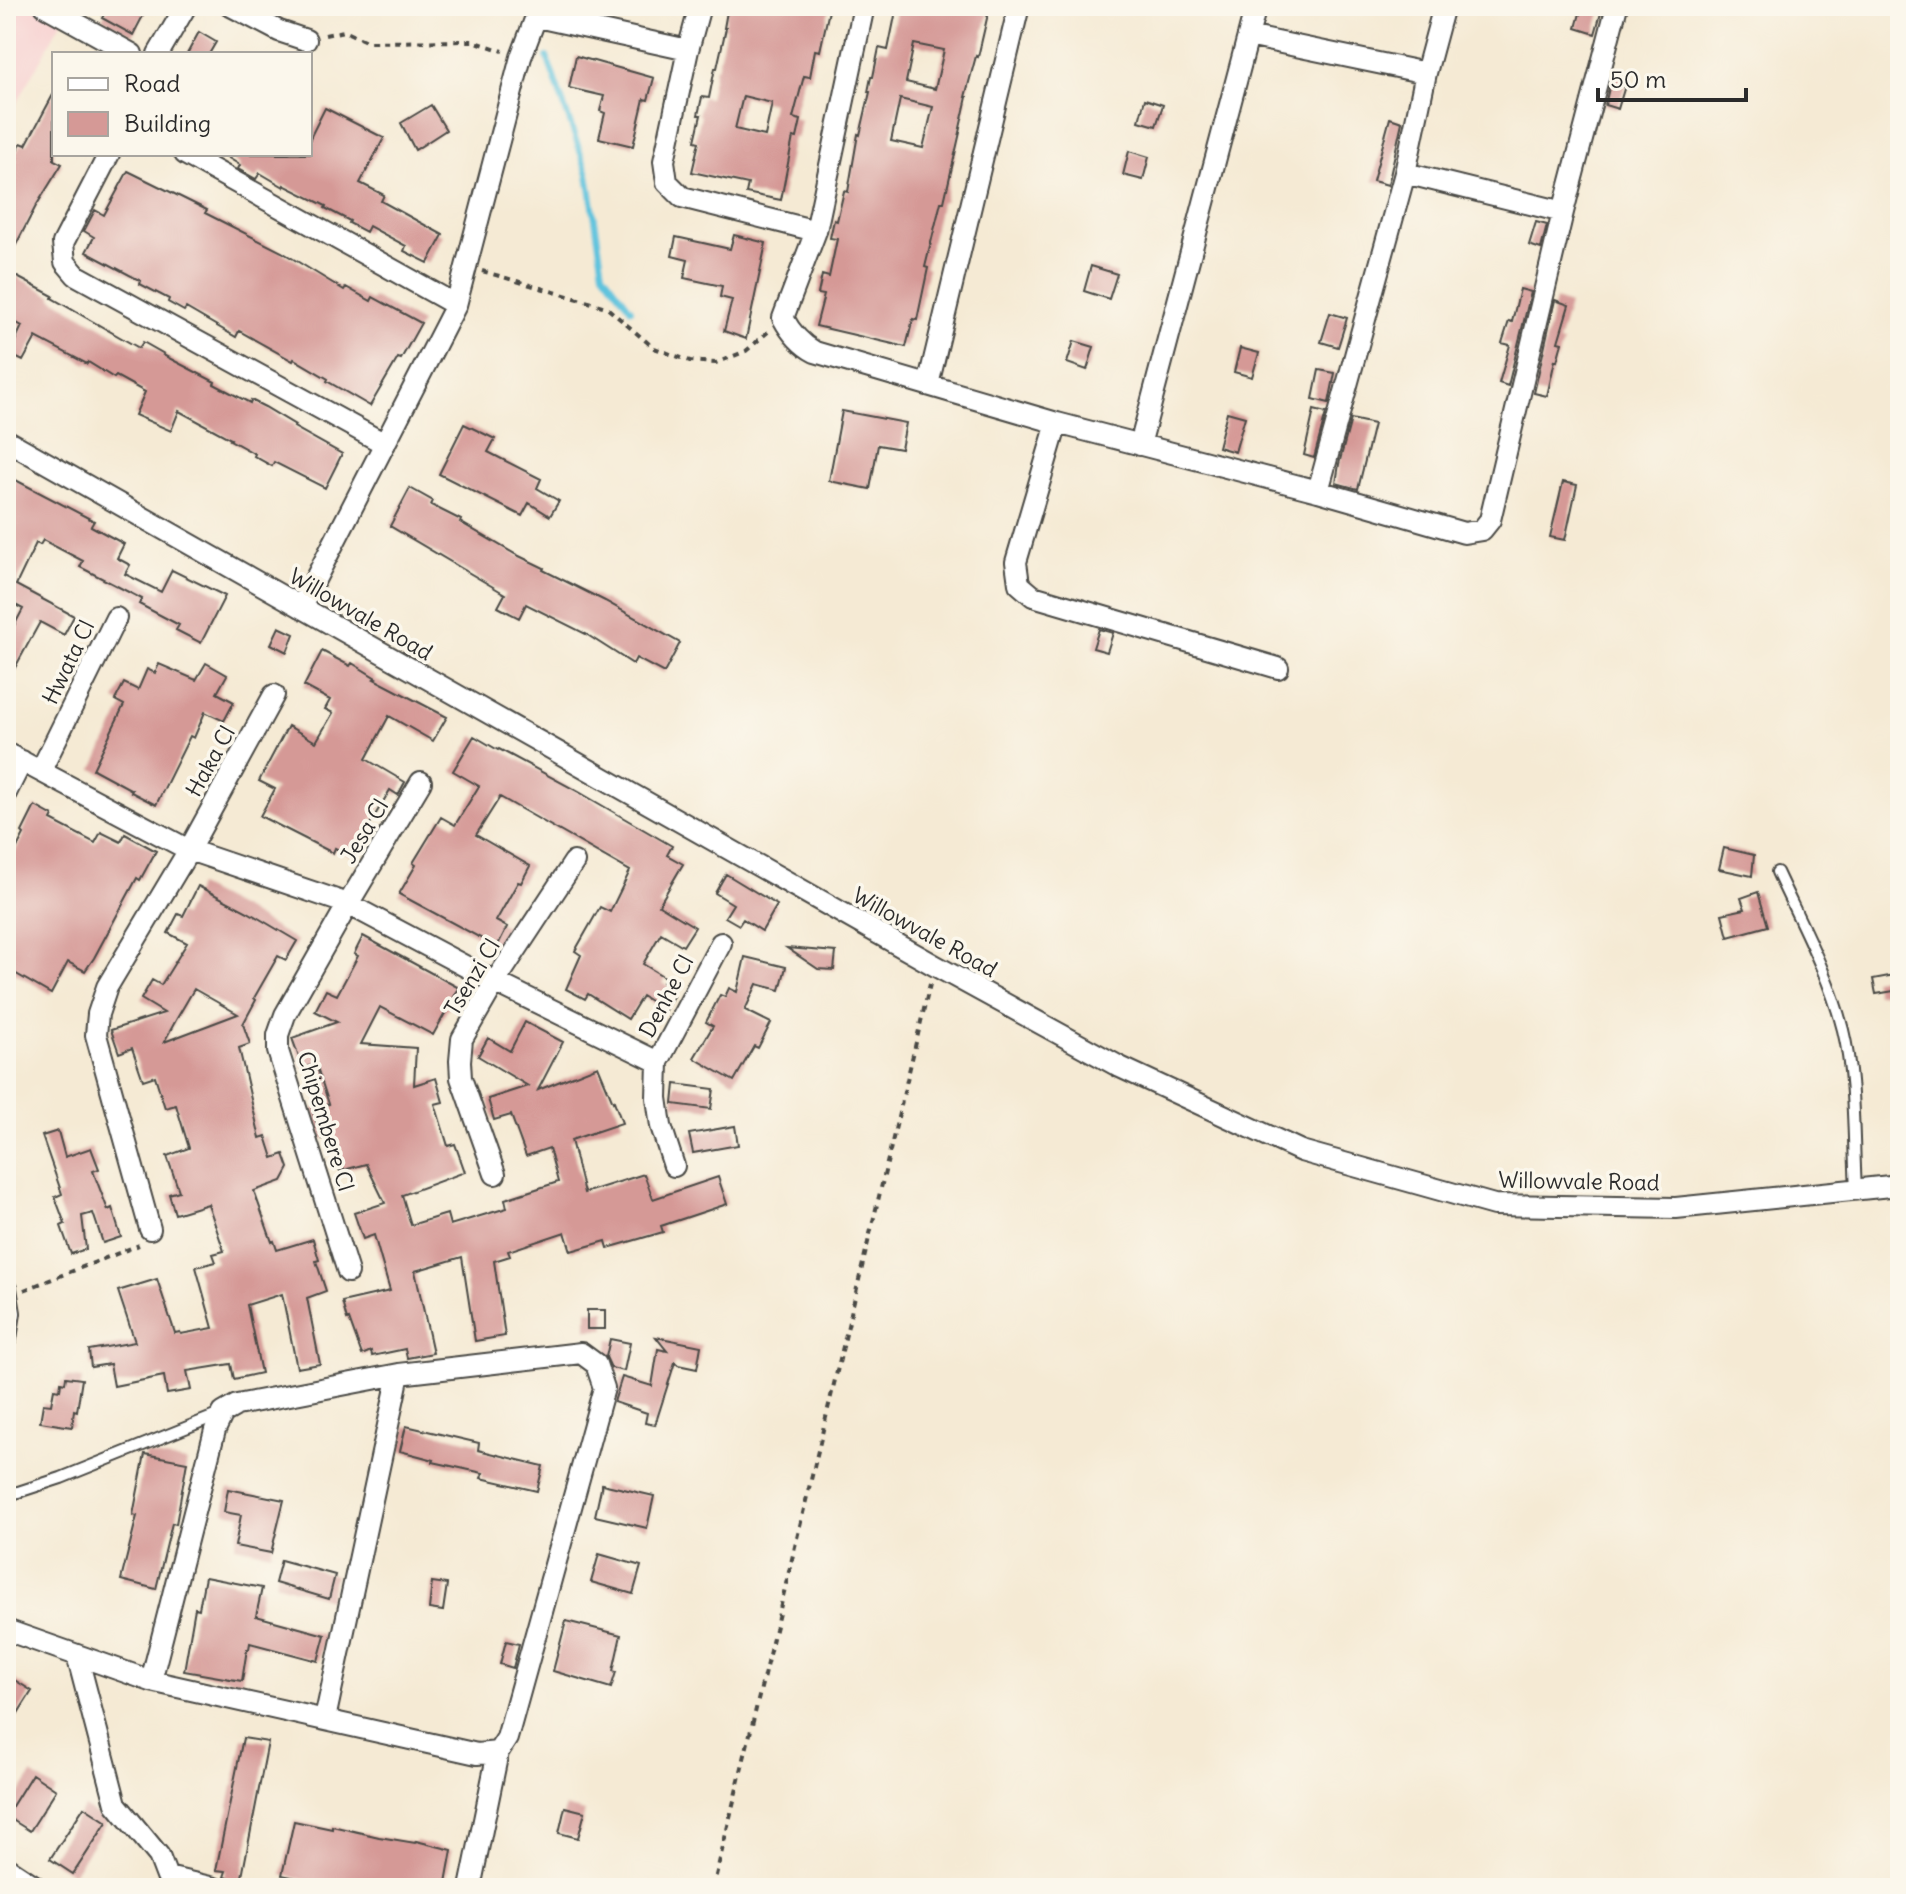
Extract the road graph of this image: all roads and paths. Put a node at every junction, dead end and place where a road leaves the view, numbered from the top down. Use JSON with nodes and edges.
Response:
{"nodes":[{"id":1,"x":45,"y":6,"type":"edge"},
{"id":2,"x":186,"y":6,"type":"edge"},
{"id":3,"x":231,"y":6,"type":"edge"},
{"id":4,"x":700,"y":6,"type":"edge"},
{"id":5,"x":864,"y":6,"type":"edge"},
{"id":6,"x":1019,"y":6,"type":"edge"},
{"id":7,"x":1256,"y":6,"type":"edge"},
{"id":8,"x":1444,"y":6,"type":"edge"},
{"id":9,"x":1617,"y":6,"type":"edge"},
{"id":10,"x":538,"y":11,"type":"edge"},
{"id":11,"x":1248,"y":36,"type":"junction"},
{"id":12,"x":306,"y":40,"type":"joint"},
{"id":13,"x":688,"y":50,"type":"junction"},
{"id":14,"x":128,"y":52,"type":"edge"},
{"id":15,"x":159,"y":52,"type":"edge"},
{"id":16,"x":521,"y":57,"type":"junction"},
{"id":17,"x":1426,"y":73,"type":"junction"},
{"id":18,"x":108,"y":156,"type":"edge"},
{"id":19,"x":189,"y":156,"type":"edge"},
{"id":20,"x":1405,"y":173,"type":"junction"},
{"id":21,"x":1563,"y":212,"type":"junction"},
{"id":22,"x":816,"y":231,"type":"junction"},
{"id":23,"x":466,"y":267,"type":"junction"},
{"id":24,"x":456,"y":305,"type":"junction"},
{"id":25,"x":783,"y":318,"type":"junction"},
{"id":26,"x":928,"y":385,"type":"junction"},
{"id":27,"x":1057,"y":423,"type":"junction"},
{"id":28,"x":6,"y":440,"type":"edge"},
{"id":29,"x":385,"y":444,"type":"junction"},
{"id":30,"x":1140,"y":445,"type":"junction"},
{"id":31,"x":1318,"y":491,"type":"junction"},
{"id":32,"x":301,"y":607,"type":"junction"},
{"id":33,"x":116,"y":618,"type":"dead end"},
{"id":34,"x":1278,"y":668,"type":"dead end"},
{"id":35,"x":274,"y":695,"type":"dead end"},
{"id":36,"x":14,"y":757,"type":"edge"},
{"id":37,"x":41,"y":770,"type":"junction"},
{"id":38,"x":421,"y":782,"type":"dead end"},
{"id":39,"x":6,"y":793,"type":"edge"},
{"id":40,"x":189,"y":850,"type":"junction"},
{"id":41,"x":574,"y":862,"type":"dead end"},
{"id":42,"x":1777,"y":872,"type":"dead end"},
{"id":43,"x":348,"y":904,"type":"junction"},
{"id":44,"x":721,"y":943,"type":"dead end"},
{"id":45,"x":934,"y":965,"type":"junction"},
{"id":46,"x":495,"y":982,"type":"junction"},
{"id":47,"x":658,"y":1062,"type":"junction"},
{"id":48,"x":674,"y":1166,"type":"dead end"},
{"id":49,"x":495,"y":1174,"type":"dead end"},
{"id":50,"x":1900,"y":1185,"type":"edge"},
{"id":51,"x":1856,"y":1189,"type":"junction"},
{"id":52,"x":150,"y":1229,"type":"joint"},
{"id":53,"x":348,"y":1272,"type":"dead end"},
{"id":54,"x":6,"y":1289,"type":"edge"},
{"id":55,"x":7,"y":1297,"type":"edge"},
{"id":56,"x":6,"y":1338,"type":"edge"},
{"id":57,"x":399,"y":1374,"type":"junction"},
{"id":58,"x":223,"y":1413,"type":"junction"},
{"id":59,"x":6,"y":1496,"type":"edge"},
{"id":60,"x":6,"y":1630,"type":"edge"},
{"id":61,"x":77,"y":1655,"type":"junction"},
{"id":62,"x":151,"y":1681,"type":"junction"},
{"id":63,"x":325,"y":1719,"type":"junction"},
{"id":64,"x":498,"y":1752,"type":"junction"},
{"id":65,"x":6,"y":1867,"type":"edge"},
{"id":66,"x":38,"y":1888,"type":"edge"},
{"id":67,"x":214,"y":1888,"type":"edge"},
{"id":68,"x":470,"y":1888,"type":"edge"},
{"id":69,"x":713,"y":1888,"type":"edge"}],
"edges":[{"from":1,"to":14,"type":"street"},
{"from":2,"to":15,"type":"street"},
{"from":3,"to":12,"type":"street"},
{"from":4,"to":13,"type":"street"},
{"from":5,"to":22,"type":"street"},
{"from":6,"to":26,"type":"street"},
{"from":7,"to":11,"type":"street"},
{"from":8,"to":17,"type":"street"},
{"from":9,"to":21,"type":"street"},
{"from":10,"to":13,"type":"street"},
{"from":10,"to":16,"type":"street"},
{"from":11,"to":17,"type":"street"},
{"from":11,"to":30,"type":"street"},
{"from":12,"to":16,"type":"path"},
{"from":13,"to":22,"type":"street"},
{"from":16,"to":23,"type":"street"},
{"from":17,"to":20,"type":"street"},
{"from":18,"to":29,"type":"street"},
{"from":19,"to":24,"type":"street"},
{"from":20,"to":21,"type":"street"},
{"from":20,"to":31,"type":"street"},
{"from":21,"to":31,"type":"street"},
{"from":22,"to":25,"type":"street"},
{"from":23,"to":24,"type":"street"},
{"from":23,"to":25,"type":"path"},
{"from":24,"to":29,"type":"street"},
{"from":25,"to":26,"type":"street"},
{"from":26,"to":27,"type":"street"},
{"from":27,"to":30,"type":"street"},
{"from":27,"to":34,"type":"street"},
{"from":28,"to":32,"type":"street","name":"Willowvale Road"},
{"from":29,"to":32,"type":"street"},
{"from":30,"to":31,"type":"street"},
{"from":32,"to":45,"type":"street","name":"Willowvale Road"},
{"from":33,"to":37,"type":"street","name":"Hwata Cl"},
{"from":35,"to":40,"type":"street","name":"Haka Cl"},
{"from":36,"to":37,"type":"street"},
{"from":36,"to":39,"type":"street"},
{"from":37,"to":40,"type":"street"},
{"from":38,"to":43,"type":"street","name":"Jesa Cl"},
{"from":40,"to":43,"type":"street"},
{"from":40,"to":52,"type":"street","name":"Haka Cl"},
{"from":41,"to":46,"type":"street","name":"Tsenzi Cl"},
{"from":42,"to":51,"type":"lane"},
{"from":43,"to":46,"type":"street"},
{"from":43,"to":53,"type":"street","name":"Chipembere Cl"},
{"from":44,"to":47,"type":"street","name":"Denhe Cl"},
{"from":45,"to":51,"type":"street","name":"Willowvale Road"},
{"from":45,"to":69,"type":"path"},
{"from":46,"to":47,"type":"street"},
{"from":46,"to":49,"type":"street","name":"Tsenzi Cl"},
{"from":47,"to":48,"type":"street","name":"Denhe Cl"},
{"from":50,"to":51,"type":"street","name":"Willowvale Road"},
{"from":52,"to":55,"type":"path"},
{"from":54,"to":55,"type":"street"},
{"from":55,"to":56,"type":"street"},
{"from":57,"to":58,"type":"street"},
{"from":57,"to":63,"type":"street"},
{"from":57,"to":64,"type":"street"},
{"from":58,"to":59,"type":"lane"},
{"from":58,"to":62,"type":"street"},
{"from":60,"to":61,"type":"street"},
{"from":61,"to":62,"type":"street"},
{"from":61,"to":67,"type":"street"},
{"from":62,"to":63,"type":"street"},
{"from":63,"to":64,"type":"street"},
{"from":64,"to":68,"type":"street"},
{"from":65,"to":66,"type":"street"}]}
